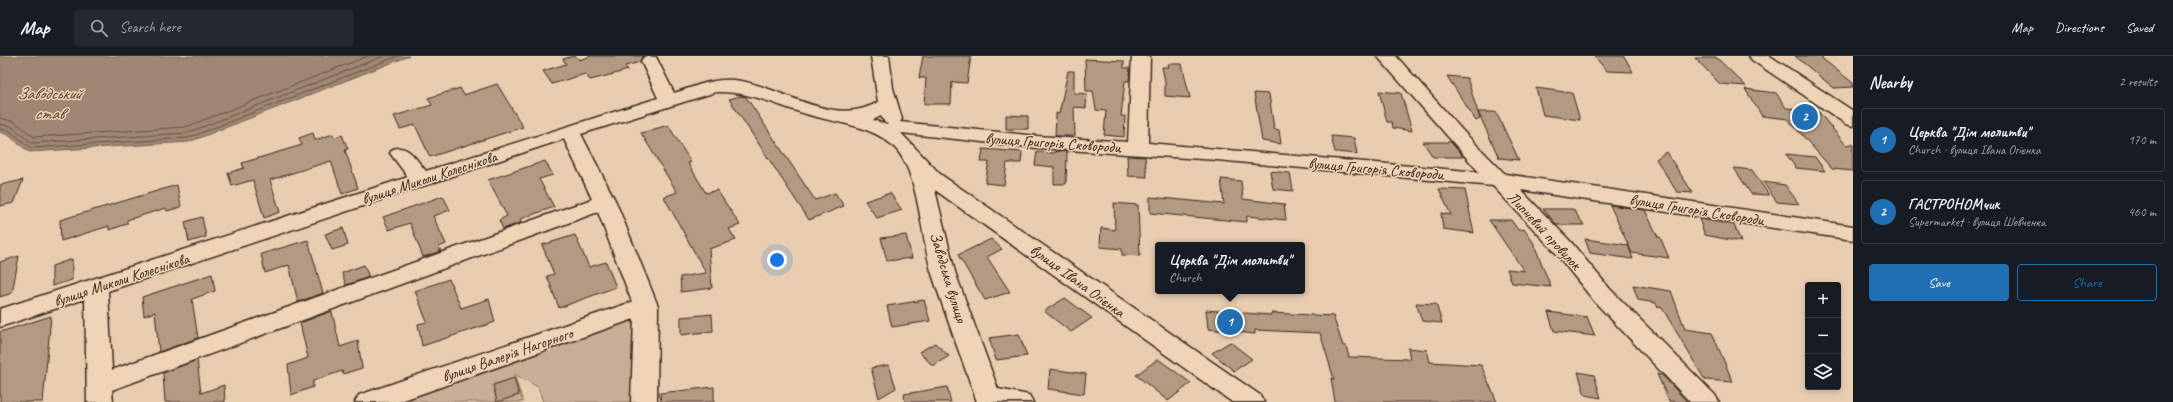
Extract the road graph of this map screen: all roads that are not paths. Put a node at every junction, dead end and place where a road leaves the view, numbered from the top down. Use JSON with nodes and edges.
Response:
{"nodes":[{"id":1,"x":880,"y":56,"type":"edge"},
{"id":2,"x":1141,"y":56,"type":"edge"},
{"id":3,"x":1386,"y":56,"type":"edge"},
{"id":4,"x":1758,"y":56,"type":"edge"},
{"id":5,"x":650,"y":61,"type":"dead end"},
{"id":6,"x":668,"y":99,"type":"junction"},
{"id":7,"x":1853,"y":104,"type":"edge"},
{"id":8,"x":887,"y":105,"type":"junction"},
{"id":9,"x":1830,"y":105,"type":"junction"},
{"id":10,"x":856,"y":118,"type":"junction"},
{"id":11,"x":1853,"y":120,"type":"edge"},
{"id":12,"x":570,"y":131,"type":"junction"},
{"id":13,"x":901,"y":140,"type":"junction"},
{"id":14,"x":1138,"y":149,"type":"junction"},
{"id":15,"x":400,"y":153,"type":"dead end"},
{"id":16,"x":422,"y":180,"type":"junction"},
{"id":17,"x":1499,"y":180,"type":"junction"},
{"id":18,"x":605,"y":202,"type":"junction"},
{"id":19,"x":1853,"y":233,"type":"edge"},
{"id":20,"x":96,"y":287,"type":"junction"},
{"id":21,"x":646,"y":306,"type":"junction"},
{"id":22,"x":0,"y":318,"type":"edge"},
{"id":23,"x":100,"y":393,"type":"edge"},
{"id":24,"x":990,"y":400,"type":"edge"},
{"id":25,"x":368,"y":402,"type":"edge"},
{"id":26,"x":644,"y":402,"type":"edge"},
{"id":27,"x":1020,"y":402,"type":"edge"},
{"id":28,"x":1251,"y":402,"type":"edge"},
{"id":29,"x":1706,"y":402,"type":"edge"}],
"edges":[{"from":1,"to":8,"type":"street","name":"Заводська вулиця"},
{"from":2,"to":14,"type":"street"},
{"from":3,"to":17,"type":"street","name":"Липневий провулок"},
{"from":4,"to":9,"type":"street"},
{"from":5,"to":6,"type":"street"},
{"from":6,"to":10,"type":"street","name":"вулиця Миколи Колеснікова"},
{"from":6,"to":12,"type":"street","name":"вулиця Миколи Колеснікова"},
{"from":7,"to":9,"type":"street"},
{"from":8,"to":10,"type":"street"},
{"from":8,"to":13,"type":"street","name":"Заводська вулиця"},
{"from":9,"to":11,"type":"street"},
{"from":10,"to":13,"type":"street","name":"вулиця Миколи Колеснікова"},
{"from":12,"to":16,"type":"street","name":"вулиця Миколи Колеснікова"},
{"from":12,"to":18,"type":"street"},
{"from":13,"to":14,"type":"street","name":"вулиця Григорія Сковороди"},
{"from":13,"to":24,"type":"street","name":"Заводська вулиця"},
{"from":13,"to":28,"type":"street","name":"вулиця Івана Огієнка"},
{"from":14,"to":17,"type":"street","name":"вулиця Григорія Сковороди"},
{"from":15,"to":16,"type":"street"},
{"from":16,"to":20,"type":"street","name":"вулиця Миколи Колеснікова"},
{"from":17,"to":19,"type":"street","name":"вулиця Григорія Сковороди"},
{"from":17,"to":29,"type":"street","name":"Липневий провулок"},
{"from":18,"to":21,"type":"street"},
{"from":18,"to":23,"type":"street"},
{"from":20,"to":22,"type":"street","name":"вулиця Миколи Колеснікова"},
{"from":20,"to":23,"type":"street"},
{"from":21,"to":25,"type":"street","name":"вулиця Валерія Нагорного"},
{"from":21,"to":26,"type":"street"},
{"from":24,"to":27,"type":"street"}]}
